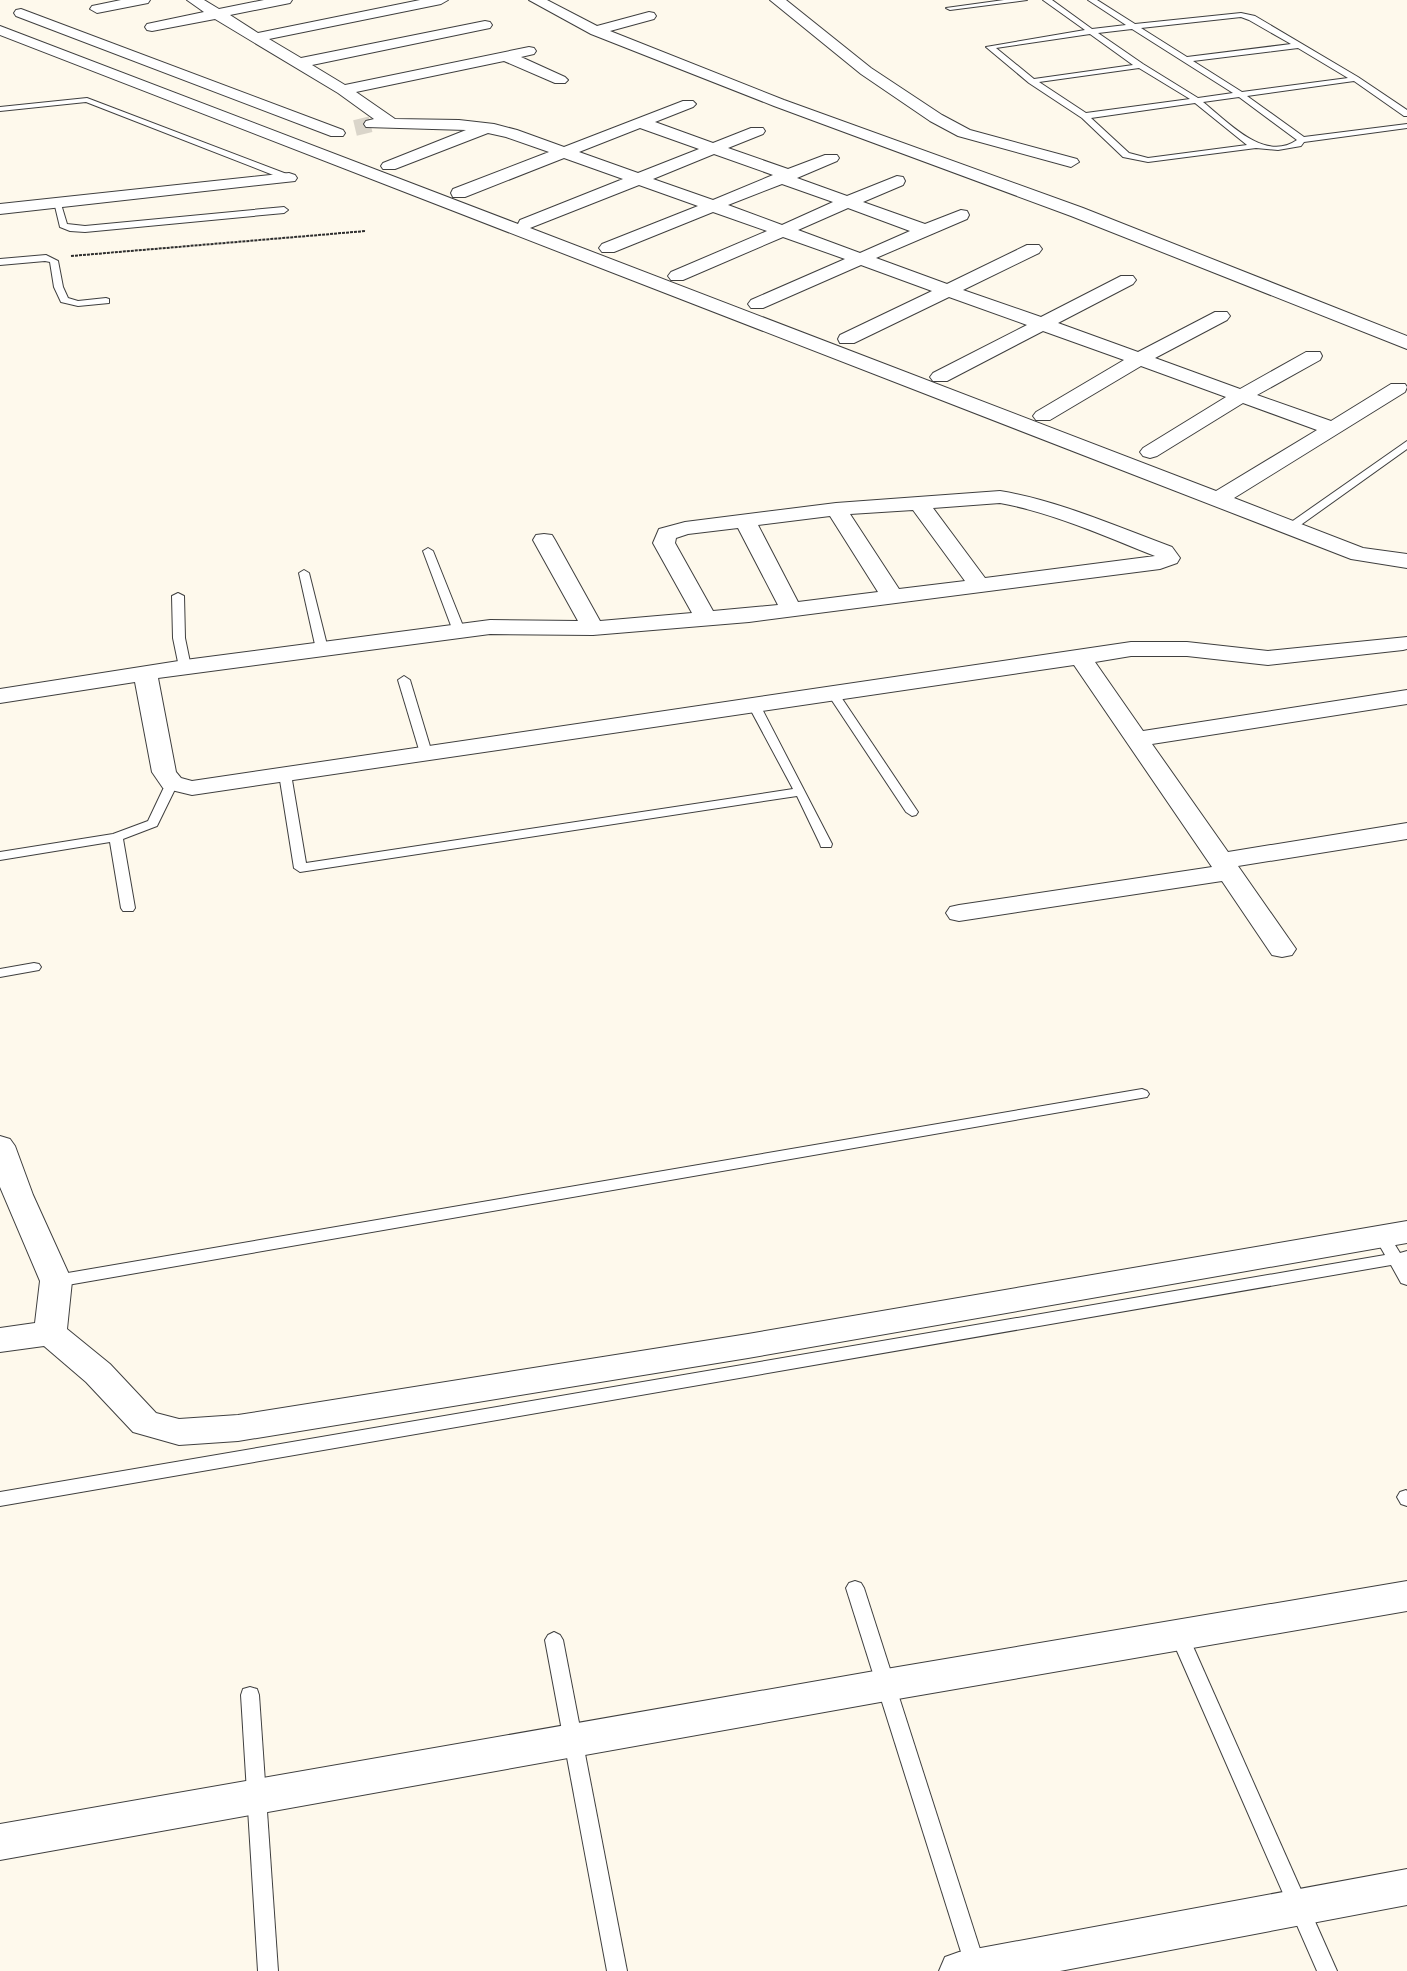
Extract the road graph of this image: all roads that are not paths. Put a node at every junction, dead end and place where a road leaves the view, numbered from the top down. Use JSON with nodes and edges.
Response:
{"nodes":[{"id":1,"x":143,"y":0,"type":"edge"},
{"id":2,"x":194,"y":0,"type":"edge"},
{"id":3,"x":285,"y":0,"type":"edge"},
{"id":4,"x":441,"y":0,"type":"edge"},
{"id":5,"x":536,"y":0,"type":"edge"},
{"id":6,"x":777,"y":0,"type":"edge"},
{"id":7,"x":1023,"y":0,"type":"edge"},
{"id":8,"x":1047,"y":0,"type":"edge"},
{"id":9,"x":1092,"y":0,"type":"edge"},
{"id":10,"x":950,"y":8,"type":"dead end"},
{"id":11,"x":97,"y":9,"type":"dead end"},
{"id":12,"x":357,"y":12,"type":"junction"},
{"id":13,"x":20,"y":13,"type":"dead end"},
{"id":14,"x":216,"y":14,"type":"junction"},
{"id":15,"x":649,"y":16,"type":"dead end"},
{"id":16,"x":485,"y":25,"type":"dead end"},
{"id":17,"x":152,"y":27,"type":"dead end"},
{"id":18,"x":1133,"y":27,"type":"junction"},
{"id":19,"x":0,"y":30,"type":"edge"},
{"id":20,"x":596,"y":31,"type":"junction"},
{"id":21,"x":1092,"y":31,"type":"junction"},
{"id":22,"x":258,"y":37,"type":"junction"},
{"id":23,"x":403,"y":41,"type":"junction"},
{"id":24,"x":1297,"y":46,"type":"junction"},
{"id":25,"x":529,"y":51,"type":"dead end"},
{"id":26,"x":506,"y":56,"type":"junction"},
{"id":27,"x":1183,"y":60,"type":"junction"},
{"id":28,"x":300,"y":63,"type":"junction"},
{"id":29,"x":1140,"y":66,"type":"junction"},
{"id":30,"x":451,"y":67,"type":"junction"},
{"id":31,"x":1355,"y":79,"type":"junction"},
{"id":32,"x":560,"y":80,"type":"dead end"},
{"id":33,"x":1032,"y":81,"type":"junction"},
{"id":34,"x":343,"y":90,"type":"junction"},
{"id":35,"x":1241,"y":95,"type":"junction"},
{"id":36,"x":1196,"y":100,"type":"junction"},
{"id":37,"x":688,"y":104,"type":"dead end"},
{"id":38,"x":0,"y":109,"type":"edge"},
{"id":39,"x":1407,"y":114,"type":"edge"},
{"id":40,"x":1085,"y":116,"type":"junction"},
{"id":41,"x":641,"y":123,"type":"junction"},
{"id":42,"x":372,"y":124,"type":"tunnel mouth"},
{"id":43,"x":391,"y":124,"type":"junction"},
{"id":44,"x":1407,"y":126,"type":"edge"},
{"id":45,"x":489,"y":127,"type":"junction"},
{"id":46,"x":355,"y":128,"type":"tunnel mouth"},
{"id":47,"x":757,"y":131,"type":"dead end"},
{"id":48,"x":337,"y":133,"type":"junction"},
{"id":49,"x":1302,"y":140,"type":"junction"},
{"id":50,"x":296,"y":143,"type":"junction"},
{"id":51,"x":1255,"y":146,"type":"junction"},
{"id":52,"x":714,"y":148,"type":"junction"},
{"id":53,"x":566,"y":153,"type":"junction"},
{"id":54,"x":831,"y":158,"type":"dead end"},
{"id":55,"x":1071,"y":162,"type":"dead end"},
{"id":56,"x":389,"y":166,"type":"dead end"},
{"id":57,"x":785,"y":177,"type":"junction"},
{"id":58,"x":290,"y":178,"type":"joint"},
{"id":59,"x":638,"y":179,"type":"junction"},
{"id":60,"x":897,"y":181,"type":"dead end"},
{"id":61,"x":459,"y":193,"type":"dead end"},
{"id":62,"x":848,"y":202,"type":"junction"},
{"id":63,"x":57,"y":204,"type":"junction"},
{"id":64,"x":714,"y":206,"type":"junction"},
{"id":65,"x":0,"y":209,"type":"edge"},
{"id":66,"x":284,"y":210,"type":"dead end"},
{"id":67,"x":961,"y":215,"type":"dead end"},
{"id":68,"x":526,"y":224,"type":"dead end"},
{"id":69,"x":924,"y":230,"type":"junction"},
{"id":70,"x":782,"y":231,"type":"junction"},
{"id":71,"x":608,"y":248,"type":"dead end"},
{"id":72,"x":1033,"y":249,"type":"dead end"},
{"id":73,"x":858,"y":258,"type":"junction"},
{"id":74,"x":0,"y":262,"type":"edge"},
{"id":75,"x":677,"y":276,"type":"dead end"},
{"id":76,"x":1127,"y":280,"type":"dead end"},
{"id":77,"x":948,"y":291,"type":"junction"},
{"id":78,"x":106,"y":301,"type":"dead end"},
{"id":79,"x":757,"y":304,"type":"dead end"},
{"id":80,"x":1220,"y":316,"type":"dead end"},
{"id":81,"x":1041,"y":324,"type":"junction"},
{"id":82,"x":847,"y":340,"type":"dead end"},
{"id":83,"x":1407,"y":343,"type":"edge"},
{"id":84,"x":1313,"y":356,"type":"dead end"},
{"id":85,"x":1139,"y":360,"type":"junction"},
{"id":86,"x":940,"y":377,"type":"dead end"},
{"id":87,"x":1398,"y":388,"type":"dead end"},
{"id":88,"x":1241,"y":396,"type":"junction"},
{"id":89,"x":1043,"y":416,"type":"dead end"},
{"id":90,"x":1331,"y":428,"type":"junction"},
{"id":91,"x":1407,"y":444,"type":"edge"},
{"id":92,"x":1150,"y":452,"type":"dead end"},
{"id":93,"x":1218,"y":499,"type":"junction"},
{"id":94,"x":918,"y":504,"type":"junction"},
{"id":95,"x":836,"y":509,"type":"junction"},
{"id":96,"x":745,"y":520,"type":"junction"},
{"id":97,"x":1291,"y":527,"type":"junction"},
{"id":98,"x":544,"y":540,"type":"dead end"},
{"id":99,"x":428,"y":551,"type":"dead end"},
{"id":100,"x":1359,"y":554,"type":"junction"},
{"id":101,"x":1407,"y":561,"type":"edge"},
{"id":102,"x":304,"y":573,"type":"dead end"},
{"id":103,"x":1407,"y":576,"type":"edge"},
{"id":104,"x":980,"y":586,"type":"junction"},
{"id":105,"x":178,"y":596,"type":"dead end"},
{"id":106,"x":893,"y":597,"type":"junction"},
{"id":107,"x":791,"y":610,"type":"junction"},
{"id":108,"x":706,"y":618,"type":"junction"},
{"id":109,"x":593,"y":628,"type":"junction"},
{"id":110,"x":459,"y":631,"type":"junction"},
{"id":111,"x":1403,"y":643,"type":"dead end"},
{"id":112,"x":322,"y":649,"type":"junction"},
{"id":113,"x":1080,"y":657,"type":"junction"},
{"id":114,"x":185,"y":667,"type":"junction"},
{"id":115,"x":145,"y":673,"type":"junction"},
{"id":116,"x":404,"y":680,"type":"dead end"},
{"id":117,"x":833,"y":693,"type":"junction"},
{"id":118,"x":0,"y":696,"type":"edge"},
{"id":119,"x":1407,"y":697,"type":"edge"},
{"id":120,"x":754,"y":705,"type":"junction"},
{"id":121,"x":1137,"y":739,"type":"junction"},
{"id":122,"x":426,"y":753,"type":"junction"},
{"id":123,"x":284,"y":774,"type":"junction"},
{"id":124,"x":172,"y":783,"type":"junction"},
{"id":125,"x":801,"y":792,"type":"junction"},
{"id":126,"x":912,"y":812,"type":"dead end"},
{"id":127,"x":1407,"y":831,"type":"edge"},
{"id":128,"x":116,"y":837,"type":"junction"},
{"id":129,"x":826,"y":844,"type":"dead end"},
{"id":130,"x":0,"y":856,"type":"edge"},
{"id":131,"x":1225,"y":866,"type":"junction"},
{"id":132,"x":128,"y":908,"type":"dead end"},
{"id":133,"x":959,"y":913,"type":"dead end"},
{"id":134,"x":1282,"y":949,"type":"dead end"},
{"id":135,"x":34,"y":967,"type":"dead end"},
{"id":136,"x":0,"y":973,"type":"edge"},
{"id":137,"x":1142,"y":1094,"type":"dead end"},
{"id":138,"x":0,"y":1146,"type":"edge"},
{"id":139,"x":1398,"y":1246,"type":"edge"},
{"id":140,"x":1407,"y":1279,"type":"edge"},
{"id":141,"x":56,"y":1281,"type":"junction"},
{"id":142,"x":50,"y":1333,"type":"junction"},
{"id":143,"x":0,"y":1340,"type":"edge"},
{"id":144,"x":0,"y":1499,"type":"edge"},
{"id":145,"x":855,"y":1588,"type":"dead end"},
{"id":146,"x":1407,"y":1596,"type":"edge"},
{"id":147,"x":1180,"y":1635,"type":"junction"},
{"id":148,"x":554,"y":1640,"type":"dead end"},
{"id":149,"x":886,"y":1685,"type":"junction"},
{"id":150,"x":250,"y":1695,"type":"dead end"},
{"id":151,"x":573,"y":1740,"type":"junction"},
{"id":152,"x":256,"y":1796,"type":"junction"},
{"id":153,"x":0,"y":1842,"type":"edge"},
{"id":154,"x":1407,"y":1887,"type":"edge"},
{"id":155,"x":1299,"y":1907,"type":"junction"},
{"id":156,"x":971,"y":1970,"type":"edge"},
{"id":157,"x":268,"y":1971,"type":"edge"},
{"id":158,"x":616,"y":1971,"type":"edge"},
{"id":159,"x":1327,"y":1971,"type":"edge"}],
"edges":[{"from":1,"to":11,"type":"street"},
{"from":2,"to":14,"type":"street"},
{"from":3,"to":14,"type":"street"},
{"from":4,"to":12,"type":"street"},
{"from":5,"to":20,"type":"street"},
{"from":6,"to":55,"type":"street"},
{"from":7,"to":10,"type":"lane"},
{"from":8,"to":21,"type":"lane"},
{"from":9,"to":18,"type":"lane"},
{"from":12,"to":22,"type":"street"},
{"from":12,"to":23,"type":"street"},
{"from":13,"to":48,"type":"street"},
{"from":14,"to":17,"type":"street"},
{"from":14,"to":22,"type":"street"},
{"from":15,"to":20,"type":"street"},
{"from":16,"to":23,"type":"street"},
{"from":18,"to":21,"type":"lane"},
{"from":18,"to":24,"type":"lane"},
{"from":18,"to":27,"type":"lane"},
{"from":19,"to":50,"type":"street"},
{"from":20,"to":83,"type":"street"},
{"from":21,"to":29,"type":"lane"},
{"from":21,"to":33,"type":"lane"},
{"from":22,"to":28,"type":"street"},
{"from":23,"to":28,"type":"street"},
{"from":23,"to":30,"type":"street"},
{"from":24,"to":27,"type":"lane"},
{"from":24,"to":31,"type":"lane"},
{"from":25,"to":26,"type":"street"},
{"from":26,"to":30,"type":"street"},
{"from":26,"to":32,"type":"street"},
{"from":27,"to":35,"type":"lane"},
{"from":28,"to":34,"type":"street"},
{"from":29,"to":33,"type":"lane"},
{"from":29,"to":36,"type":"lane"},
{"from":30,"to":34,"type":"street"},
{"from":31,"to":35,"type":"lane"},
{"from":31,"to":39,"type":"lane"},
{"from":33,"to":40,"type":"lane"},
{"from":34,"to":43,"type":"street"},
{"from":35,"to":36,"type":"lane"},
{"from":35,"to":49,"type":"lane"},
{"from":36,"to":40,"type":"lane"},
{"from":36,"to":51,"type":"lane"},
{"from":37,"to":41,"type":"street"},
{"from":38,"to":58,"type":"lane"},
{"from":40,"to":51,"type":"lane"},
{"from":41,"to":52,"type":"street"},
{"from":41,"to":53,"type":"street"},
{"from":42,"to":43,"type":"street"},
{"from":43,"to":45,"type":"street"},
{"from":44,"to":49,"type":"lane"},
{"from":45,"to":53,"type":"street"},
{"from":45,"to":56,"type":"street"},
{"from":46,"to":48,"type":"street"},
{"from":47,"to":52,"type":"street"},
{"from":48,"to":50,"type":"street"},
{"from":49,"to":51,"type":"lane"},
{"from":50,"to":93,"type":"street"},
{"from":52,"to":57,"type":"street"},
{"from":52,"to":59,"type":"street"},
{"from":53,"to":59,"type":"street"},
{"from":53,"to":61,"type":"street"},
{"from":54,"to":57,"type":"street"},
{"from":57,"to":62,"type":"street"},
{"from":57,"to":64,"type":"street"},
{"from":58,"to":63,"type":"street"},
{"from":59,"to":64,"type":"street"},
{"from":59,"to":68,"type":"street"},
{"from":60,"to":62,"type":"street"},
{"from":62,"to":69,"type":"street"},
{"from":62,"to":70,"type":"street"},
{"from":63,"to":65,"type":"street"},
{"from":63,"to":66,"type":"lane"},
{"from":64,"to":70,"type":"street"},
{"from":64,"to":71,"type":"street"},
{"from":67,"to":69,"type":"street"},
{"from":69,"to":73,"type":"street"},
{"from":70,"to":73,"type":"street"},
{"from":70,"to":75,"type":"street"},
{"from":72,"to":77,"type":"street"},
{"from":73,"to":77,"type":"street"},
{"from":73,"to":79,"type":"street"},
{"from":74,"to":78,"type":"lane"},
{"from":76,"to":81,"type":"street"},
{"from":77,"to":81,"type":"street"},
{"from":77,"to":82,"type":"street"},
{"from":80,"to":85,"type":"street"},
{"from":81,"to":85,"type":"street"},
{"from":81,"to":86,"type":"street"},
{"from":84,"to":88,"type":"street"},
{"from":85,"to":88,"type":"street"},
{"from":85,"to":89,"type":"street"},
{"from":87,"to":90,"type":"street"},
{"from":88,"to":90,"type":"street"},
{"from":88,"to":92,"type":"street"},
{"from":90,"to":93,"type":"street"},
{"from":91,"to":97,"type":"lane"},
{"from":93,"to":97,"type":"street"},
{"from":94,"to":95,"type":"street"},
{"from":94,"to":104,"type":"street"},
{"from":94,"to":104,"type":"street"},
{"from":95,"to":96,"type":"street"},
{"from":95,"to":106,"type":"street"},
{"from":96,"to":107,"type":"street"},
{"from":96,"to":108,"type":"street"},
{"from":97,"to":100,"type":"street"},
{"from":98,"to":109,"type":"street"},
{"from":99,"to":110,"type":"lane"},
{"from":100,"to":101,"type":"street"},
{"from":100,"to":103,"type":"street"},
{"from":102,"to":112,"type":"lane"},
{"from":104,"to":106,"type":"street"},
{"from":105,"to":114,"type":"lane"},
{"from":106,"to":107,"type":"street"},
{"from":107,"to":108,"type":"street"},
{"from":108,"to":109,"type":"street"},
{"from":109,"to":110,"type":"street"},
{"from":110,"to":112,"type":"street"},
{"from":111,"to":113,"type":"street"},
{"from":112,"to":114,"type":"street"},
{"from":113,"to":117,"type":"street"},
{"from":113,"to":121,"type":"street"},
{"from":114,"to":115,"type":"street"},
{"from":115,"to":118,"type":"street"},
{"from":115,"to":124,"type":"street"},
{"from":116,"to":122,"type":"lane"},
{"from":117,"to":120,"type":"street"},
{"from":117,"to":126,"type":"lane"},
{"from":119,"to":121,"type":"street"},
{"from":120,"to":122,"type":"street"},
{"from":120,"to":125,"type":"lane"},
{"from":121,"to":131,"type":"street"},
{"from":122,"to":123,"type":"street"},
{"from":123,"to":124,"type":"street"},
{"from":123,"to":125,"type":"lane"},
{"from":124,"to":128,"type":"lane"},
{"from":125,"to":129,"type":"lane"},
{"from":127,"to":131,"type":"street"},
{"from":128,"to":130,"type":"lane"},
{"from":128,"to":132,"type":"lane"},
{"from":131,"to":133,"type":"street"},
{"from":131,"to":134,"type":"street"},
{"from":135,"to":136,"type":"lane"},
{"from":137,"to":141,"type":"lane"},
{"from":138,"to":141,"type":"street"},
{"from":139,"to":140,"type":"lane"},
{"from":139,"to":142,"type":"street"},
{"from":139,"to":144,"type":"lane"},
{"from":141,"to":142,"type":"street"},
{"from":142,"to":143,"type":"street"},
{"from":145,"to":149,"type":"lane"},
{"from":146,"to":147,"type":"street"},
{"from":147,"to":149,"type":"street"},
{"from":147,"to":155,"type":"lane"},
{"from":148,"to":151,"type":"lane"},
{"from":149,"to":151,"type":"street"},
{"from":149,"to":156,"type":"lane"},
{"from":150,"to":152,"type":"lane"},
{"from":151,"to":152,"type":"street"},
{"from":151,"to":158,"type":"lane"},
{"from":152,"to":153,"type":"street"},
{"from":152,"to":157,"type":"lane"},
{"from":154,"to":155,"type":"street"},
{"from":155,"to":156,"type":"street"},
{"from":155,"to":159,"type":"lane"}]}
